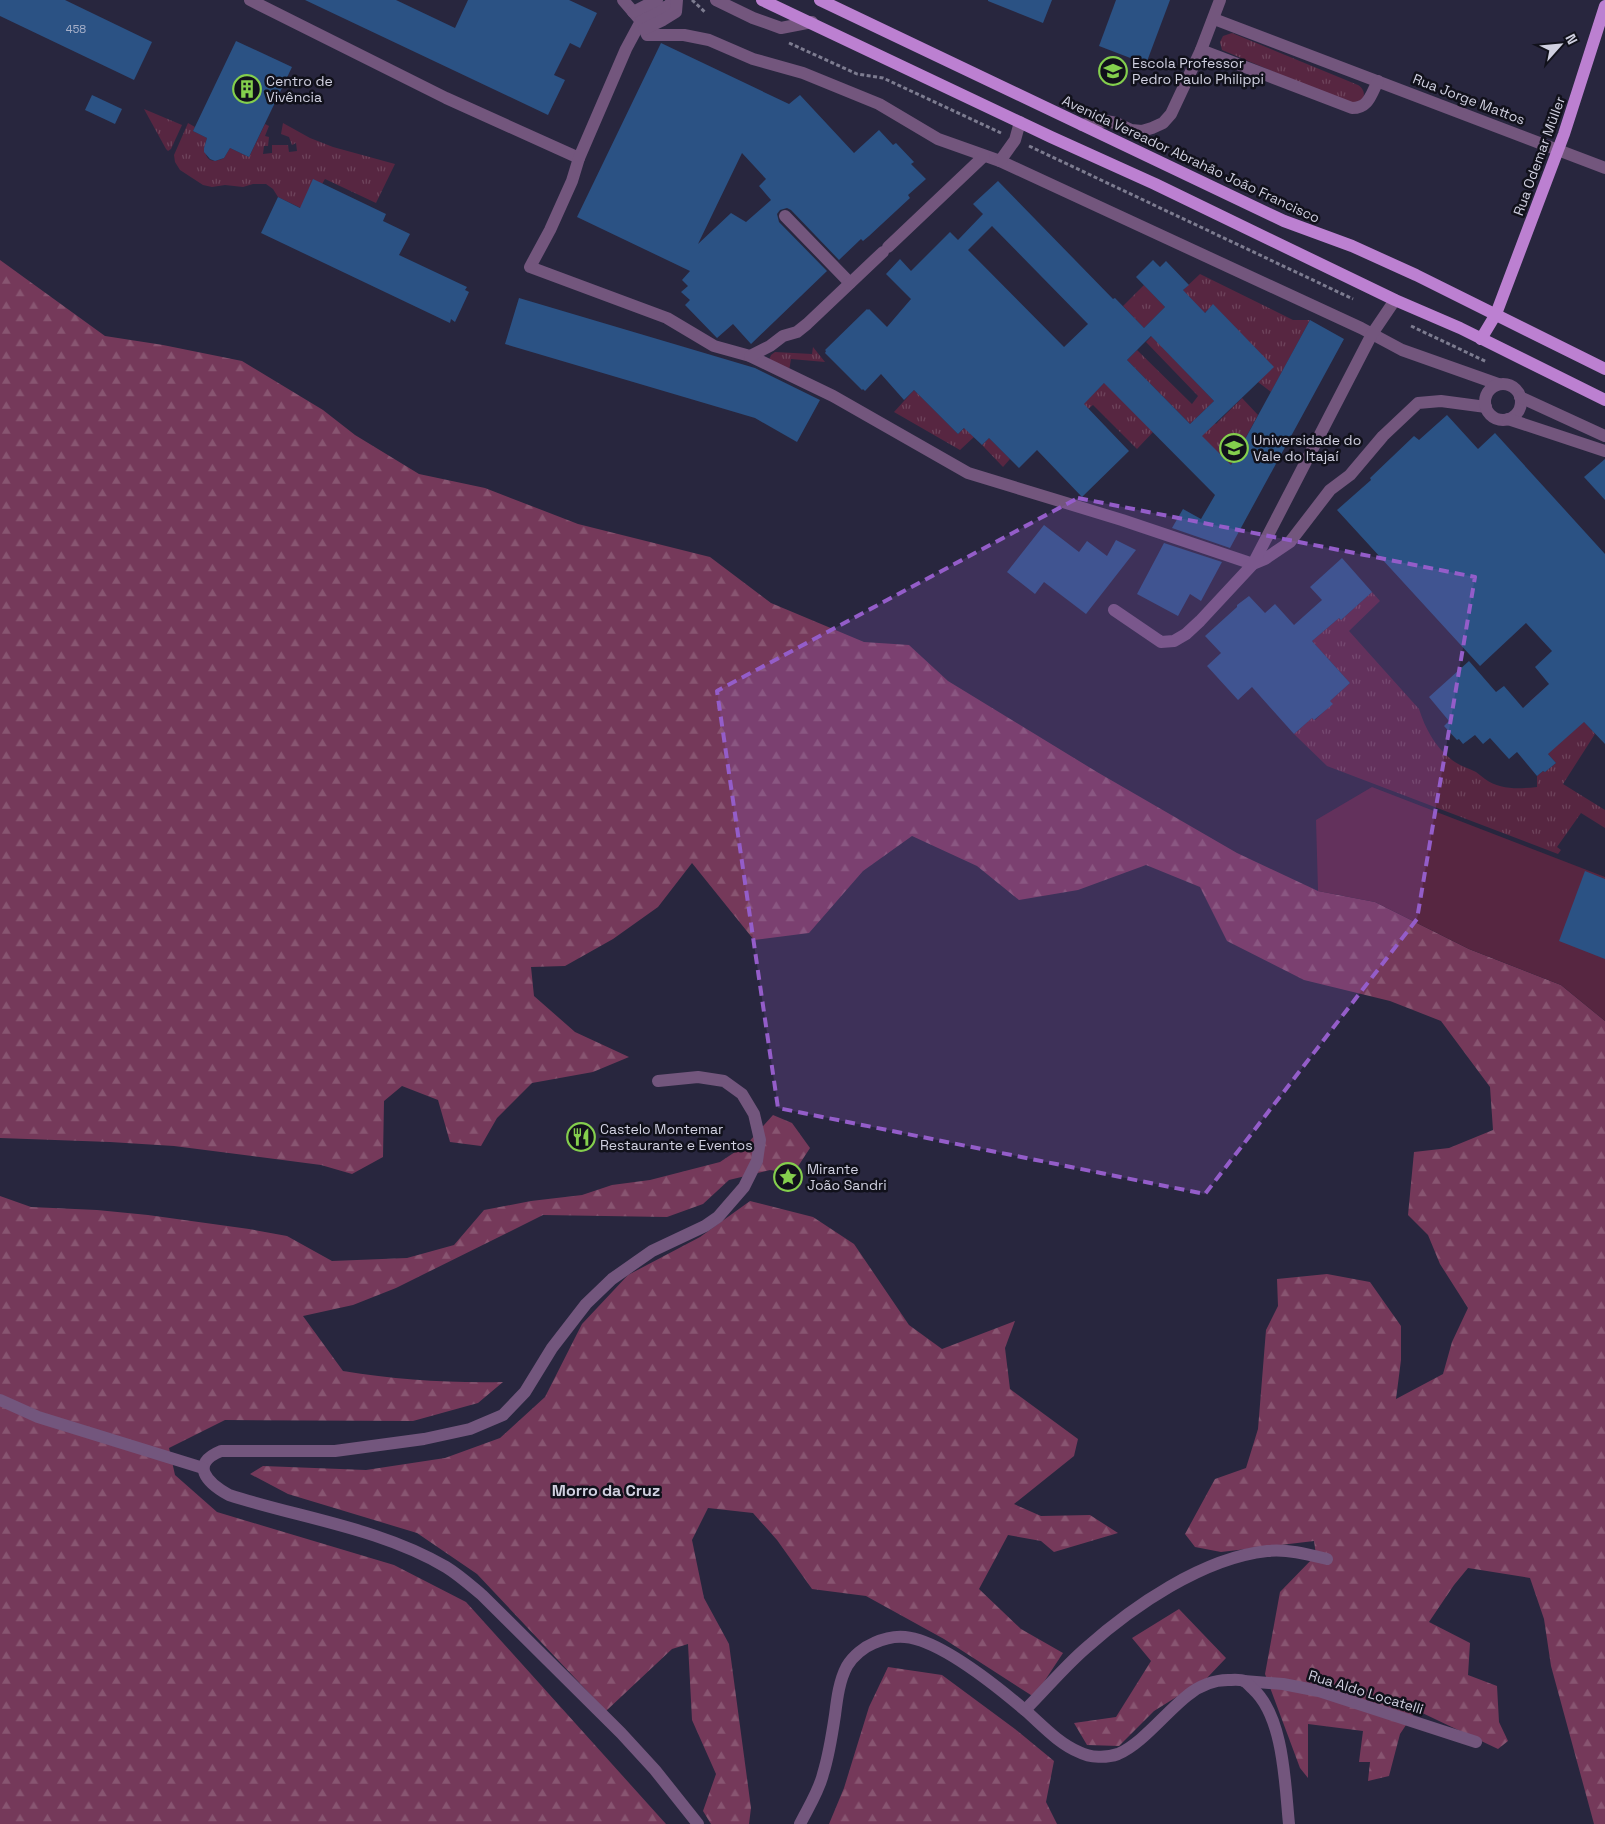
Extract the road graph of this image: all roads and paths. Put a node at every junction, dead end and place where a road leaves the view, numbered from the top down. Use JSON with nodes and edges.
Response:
{"nodes":[{"id":1,"x":250,"y":0,"type":"edge"},
{"id":2,"x":657,"y":0,"type":"edge"},
{"id":3,"x":675,"y":0,"type":"edge"},
{"id":4,"x":692,"y":0,"type":"edge"},
{"id":5,"x":716,"y":0,"type":"edge"},
{"id":6,"x":762,"y":0,"type":"edge"},
{"id":7,"x":820,"y":0,"type":"edge"},
{"id":8,"x":1220,"y":0,"type":"edge"},
{"id":9,"x":1605,"y":6,"type":"edge"},
{"id":10,"x":634,"y":11,"type":"edge"},
{"id":11,"x":712,"y":16,"type":"dead end"},
{"id":12,"x":1214,"y":18,"type":"junction"},
{"id":13,"x":812,"y":22,"type":"junction"},
{"id":14,"x":787,"y":42,"type":"dead end"},
{"id":15,"x":1201,"y":50,"type":"junction"},
{"id":16,"x":1378,"y":81,"type":"junction"},
{"id":17,"x":1020,"y":122,"type":"junction"},
{"id":18,"x":1082,"y":124,"type":"junction"},
{"id":19,"x":1014,"y":140,"type":"junction"},
{"id":20,"x":1558,"y":149,"type":"junction"},
{"id":21,"x":984,"y":156,"type":"junction"},
{"id":22,"x":579,"y":158,"type":"junction"},
{"id":23,"x":1000,"y":160,"type":"junction"},
{"id":24,"x":1605,"y":168,"type":"edge"},
{"id":25,"x":785,"y":216,"type":"dead end"},
{"id":26,"x":850,"y":283,"type":"junction"},
{"id":27,"x":1355,"y":300,"type":"dead end"},
{"id":28,"x":1395,"y":300,"type":"junction"},
{"id":29,"x":1496,"y":314,"type":"junction"},
{"id":30,"x":1386,"y":315,"type":"junction"},
{"id":31,"x":1372,"y":334,"type":"junction"},
{"id":32,"x":1481,"y":339,"type":"junction"},
{"id":33,"x":750,"y":356,"type":"junction"},
{"id":34,"x":1494,"y":365,"type":"dead end"},
{"id":35,"x":1605,"y":369,"type":"edge"},
{"id":36,"x":1498,"y":384,"type":"junction"},
{"id":37,"x":1520,"y":397,"type":"junction"},
{"id":38,"x":1605,"y":400,"type":"edge"},
{"id":39,"x":1486,"y":407,"type":"junction"},
{"id":40,"x":1508,"y":420,"type":"junction"},
{"id":41,"x":1605,"y":436,"type":"edge"},
{"id":42,"x":1605,"y":451,"type":"edge"},
{"id":43,"x":1254,"y":564,"type":"junction"},
{"id":44,"x":1114,"y":610,"type":"dead end"},
{"id":45,"x":658,"y":1081,"type":"dead end"},
{"id":46,"x":0,"y":1400,"type":"edge"},
{"id":47,"x":202,"y":1468,"type":"junction"},
{"id":48,"x":1327,"y":1559,"type":"dead end"},
{"id":49,"x":1244,"y":1681,"type":"junction"},
{"id":50,"x":1024,"y":1710,"type":"junction"},
{"id":51,"x":1476,"y":1742,"type":"dead end"},
{"id":52,"x":698,"y":1824,"type":"edge"},
{"id":53,"x":800,"y":1824,"type":"edge"},
{"id":54,"x":1289,"y":1824,"type":"edge"}],
"edges":[{"from":1,"to":22,"type":"street"},
{"from":2,"to":10,"type":"street"},
{"from":3,"to":10,"type":"street"},
{"from":4,"to":11,"type":"path"},
{"from":5,"to":13,"type":"street"},
{"from":6,"to":13,"type":"main road"},
{"from":7,"to":18,"type":"main road","name":"Avenida Vereador Abrahão João Francisco"},
{"from":8,"to":12,"type":"street"},
{"from":9,"to":20,"type":"main road","name":"Rua Odemar Müller"},
{"from":10,"to":21,"type":"street"},
{"from":10,"to":22,"type":"street"},
{"from":12,"to":15,"type":"street"},
{"from":12,"to":16,"type":"street","name":"Rua Jorge Mattos"},
{"from":13,"to":17,"type":"main road"},
{"from":14,"to":19,"type":"path"},
{"from":15,"to":16,"type":"street"},
{"from":15,"to":18,"type":"street"},
{"from":16,"to":20,"type":"street","name":"Rua Jorge Mattos"},
{"from":17,"to":19,"type":"street"},
{"from":17,"to":28,"type":"main road"},
{"from":18,"to":29,"type":"main road","name":"Avenida Vereador Abrahão João Francisco"},
{"from":19,"to":23,"type":"street"},
{"from":19,"to":27,"type":"path"},
{"from":20,"to":24,"type":"street","name":"Rua Jorge Mattos"},
{"from":20,"to":29,"type":"main road","name":"Rua Odemar Müller"},
{"from":21,"to":23,"type":"street"},
{"from":21,"to":26,"type":"street"},
{"from":22,"to":33,"type":"street"},
{"from":23,"to":31,"type":"street"},
{"from":25,"to":26,"type":"street"},
{"from":26,"to":33,"type":"street"},
{"from":28,"to":30,"type":"street"},
{"from":28,"to":32,"type":"main road"},
{"from":29,"to":32,"type":"main road","name":"Rua Odemar Müller"},
{"from":29,"to":35,"type":"main road","name":"Avenida Vereador Abrahão João Francisco"},
{"from":30,"to":31,"type":"street"},
{"from":30,"to":34,"type":"path"},
{"from":31,"to":36,"type":"street"},
{"from":31,"to":43,"type":"street"},
{"from":32,"to":38,"type":"main road"},
{"from":33,"to":43,"type":"street"},
{"from":36,"to":37,"type":"street"},
{"from":36,"to":39,"type":"street"},
{"from":37,"to":40,"type":"street"},
{"from":37,"to":41,"type":"street"},
{"from":39,"to":40,"type":"street"},
{"from":39,"to":43,"type":"street"},
{"from":40,"to":42,"type":"street"},
{"from":43,"to":44,"type":"street"},
{"from":45,"to":47,"type":"street"},
{"from":46,"to":47,"type":"street"},
{"from":47,"to":52,"type":"street"},
{"from":48,"to":50,"type":"street"},
{"from":49,"to":50,"type":"street","name":"Rua Aldo Locatelli"},
{"from":49,"to":51,"type":"street","name":"Rua Aldo Locatelli"},
{"from":49,"to":54,"type":"street"},
{"from":50,"to":53,"type":"street","name":"Rua Aldo Locatelli"}]}
